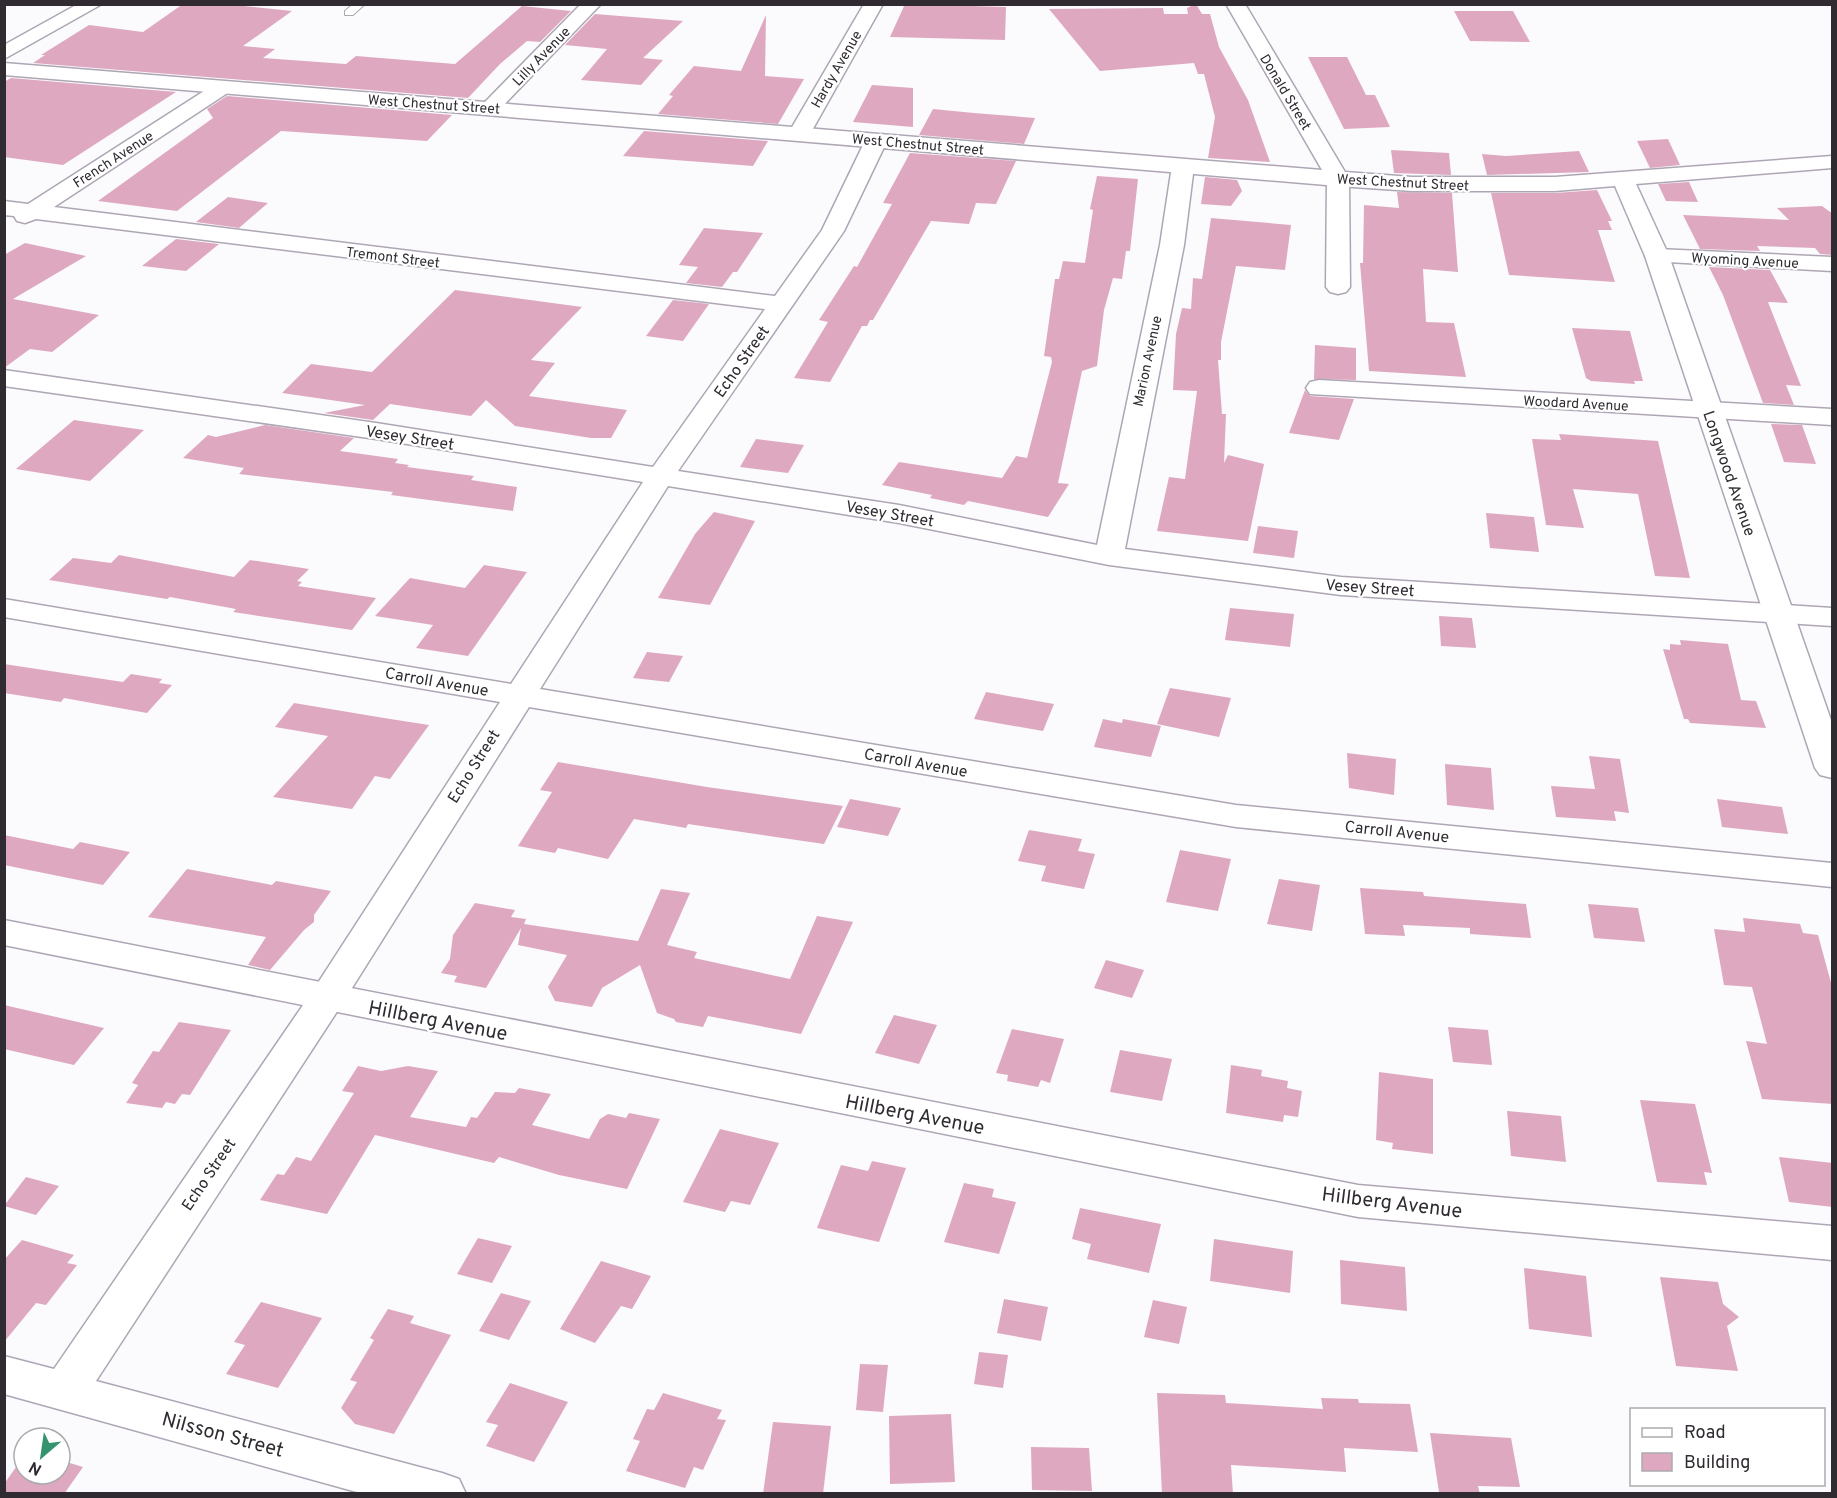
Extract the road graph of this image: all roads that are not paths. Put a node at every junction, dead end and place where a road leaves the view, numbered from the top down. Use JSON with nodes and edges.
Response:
{"nodes":[{"id":1,"x":93,"y":4,"type":"edge"},
{"id":2,"x":360,"y":4,"type":"edge"},
{"id":3,"x":592,"y":4,"type":"edge"},
{"id":4,"x":874,"y":4,"type":"edge"},
{"id":5,"x":1235,"y":4,"type":"edge"},
{"id":6,"x":349,"y":13,"type":"dead end"},
{"id":7,"x":4,"y":54,"type":"edge"},
{"id":8,"x":4,"y":69,"type":"edge"},
{"id":9,"x":222,"y":88,"type":"junction"},
{"id":10,"x":490,"y":108,"type":"junction"},
{"id":11,"x":798,"y":134,"type":"junction"},
{"id":12,"x":876,"y":141,"type":"junction"},
{"id":13,"x":1833,"y":162,"type":"edge"},
{"id":14,"x":1183,"y":166,"type":"junction"},
{"id":15,"x":1338,"y":178,"type":"junction"},
{"id":16,"x":1623,"y":180,"type":"junction"},
{"id":17,"x":4,"y":208,"type":"edge"},
{"id":18,"x":32,"y":212,"type":"junction"},
{"id":19,"x":4,"y":229,"type":"edge"},
{"id":20,"x":1657,"y":256,"type":"junction"},
{"id":21,"x":1833,"y":264,"type":"edge"},
{"id":22,"x":1338,"y":287,"type":"dead end"},
{"id":23,"x":782,"y":304,"type":"junction"},
{"id":24,"x":4,"y":378,"type":"edge"},
{"id":25,"x":1319,"y":388,"type":"dead end"},
{"id":26,"x":1708,"y":411,"type":"junction"},
{"id":27,"x":1833,"y":417,"type":"edge"},
{"id":28,"x":660,"y":476,"type":"junction"},
{"id":29,"x":1108,"y":556,"type":"junction"},
{"id":30,"x":4,"y":609,"type":"edge"},
{"id":31,"x":1779,"y":614,"type":"junction"},
{"id":32,"x":1833,"y":617,"type":"edge"},
{"id":33,"x":518,"y":695,"type":"junction"},
{"id":34,"x":1833,"y":768,"type":"edge"},
{"id":35,"x":1833,"y":875,"type":"edge"},
{"id":36,"x":4,"y":932,"type":"edge"},
{"id":37,"x":327,"y":998,"type":"junction"},
{"id":38,"x":1833,"y":1244,"type":"edge"},
{"id":39,"x":4,"y":1375,"type":"edge"},
{"id":40,"x":64,"y":1390,"type":"junction"},
{"id":41,"x":442,"y":1494,"type":"edge"}],
"edges":[{"from":1,"to":7,"type":"street"},
{"from":2,"to":6,"type":"lane"},
{"from":3,"to":10,"type":"street","name":"Lilly Avenue"},
{"from":4,"to":11,"type":"street","name":"Hardy Avenue"},
{"from":5,"to":15,"type":"street","name":"Donald Street"},
{"from":8,"to":9,"type":"street","name":"West Chestnut Street"},
{"from":9,"to":10,"type":"street","name":"West Chestnut Street"},
{"from":9,"to":18,"type":"street","name":"French Avenue"},
{"from":10,"to":11,"type":"street","name":"West Chestnut Street"},
{"from":11,"to":12,"type":"street","name":"West Chestnut Street"},
{"from":12,"to":14,"type":"street","name":"West Chestnut Street"},
{"from":12,"to":23,"type":"street","name":"Echo Street"},
{"from":13,"to":16,"type":"street","name":"West Chestnut Street"},
{"from":14,"to":15,"type":"street","name":"West Chestnut Street"},
{"from":14,"to":29,"type":"street","name":"Marion Avenue"},
{"from":15,"to":16,"type":"street","name":"West Chestnut Street"},
{"from":15,"to":22,"type":"street"},
{"from":16,"to":20,"type":"street","name":"Longwood Avenue"},
{"from":17,"to":18,"type":"street","name":"Tremont Street"},
{"from":18,"to":19,"type":"street","name":"French Avenue"},
{"from":18,"to":23,"type":"street","name":"Tremont Street"},
{"from":20,"to":21,"type":"street","name":"Wyoming Avenue"},
{"from":20,"to":26,"type":"street","name":"Longwood Avenue"},
{"from":23,"to":28,"type":"street","name":"Echo Street"},
{"from":24,"to":28,"type":"street","name":"Vesey Street"},
{"from":25,"to":26,"type":"street","name":"Woodard Avenue"},
{"from":26,"to":27,"type":"street","name":"Woodard Avenue"},
{"from":26,"to":31,"type":"street","name":"Longwood Avenue"},
{"from":28,"to":29,"type":"street","name":"Vesey Street"},
{"from":28,"to":33,"type":"street","name":"Echo Street"},
{"from":29,"to":31,"type":"street","name":"Vesey Street"},
{"from":30,"to":33,"type":"street","name":"Carroll Avenue"},
{"from":31,"to":32,"type":"street","name":"Vesey Street"},
{"from":31,"to":34,"type":"street","name":"Longwood Avenue"},
{"from":33,"to":35,"type":"street","name":"Carroll Avenue"},
{"from":33,"to":37,"type":"street","name":"Echo Street"},
{"from":36,"to":37,"type":"street","name":"Hillberg Avenue"},
{"from":37,"to":38,"type":"street","name":"Hillberg Avenue"},
{"from":37,"to":40,"type":"street","name":"Echo Street"},
{"from":39,"to":40,"type":"street","name":"Nilsson Street"},
{"from":40,"to":41,"type":"street","name":"Nilsson Street"}]}
